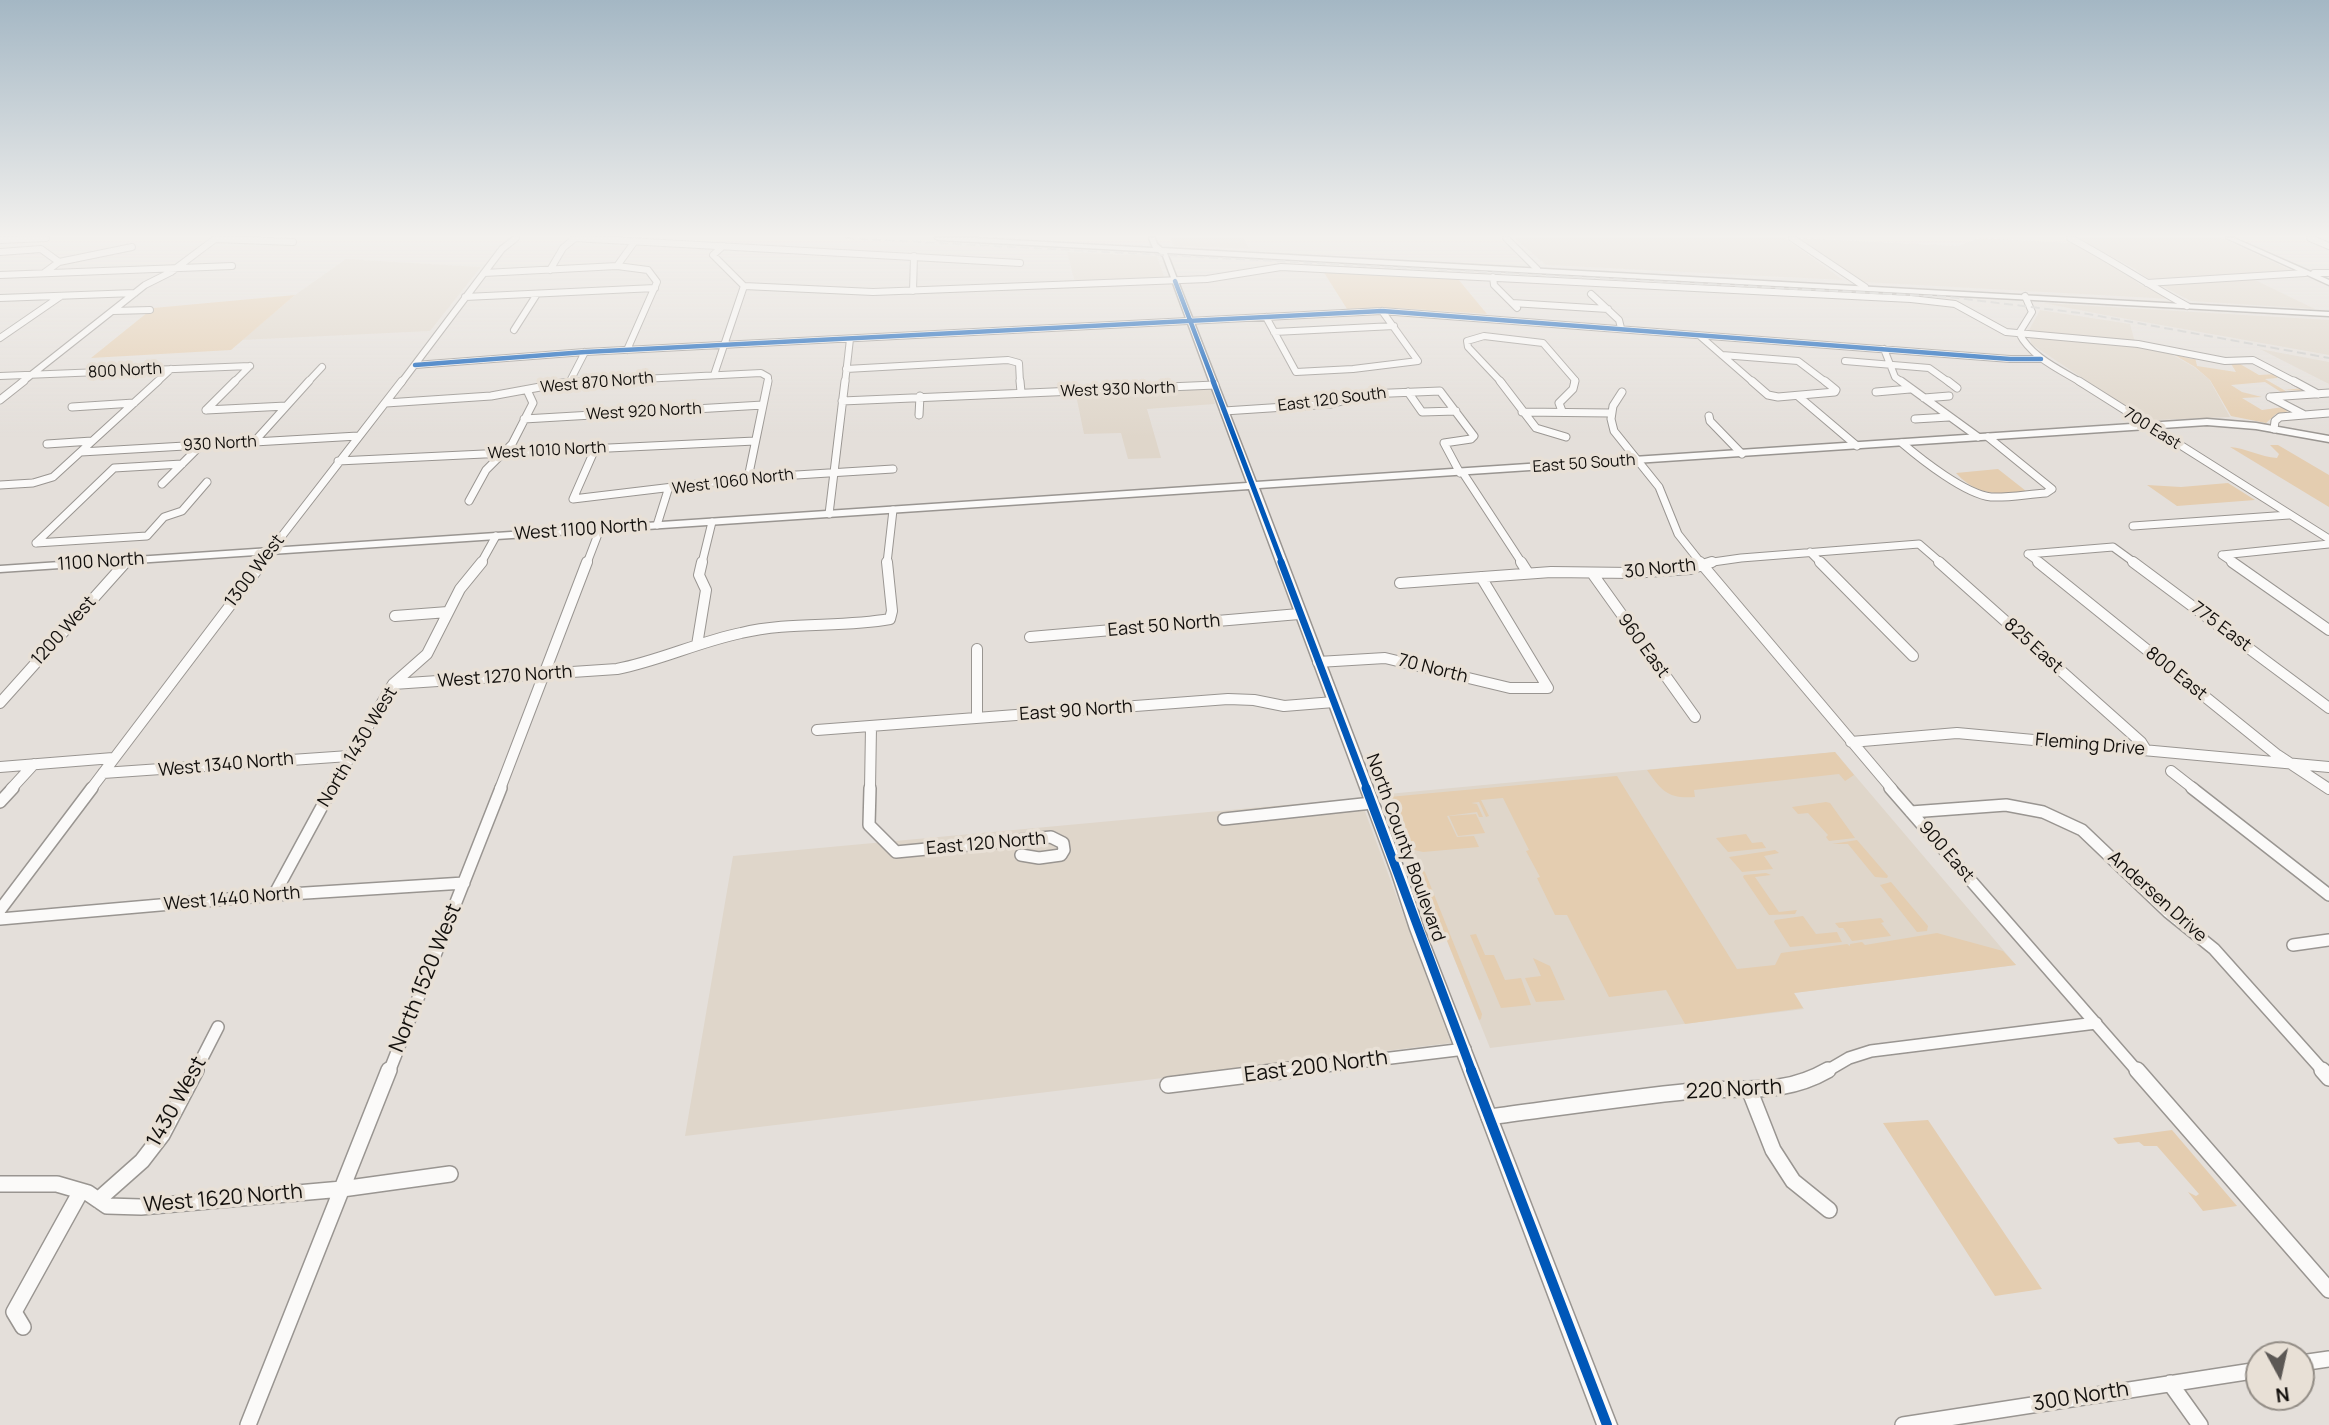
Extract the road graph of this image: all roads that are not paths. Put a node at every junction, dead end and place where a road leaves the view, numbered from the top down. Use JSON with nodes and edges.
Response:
{"nodes":[{"id":1,"x":49,"y":304,"type":"edge"},
{"id":2,"x":120,"y":304,"type":"edge"},
{"id":3,"x":459,"y":304,"type":"edge"},
{"id":4,"x":530,"y":304,"type":"edge"},
{"id":5,"x":647,"y":304,"type":"edge"},
{"id":6,"x":738,"y":304,"type":"edge"},
{"id":7,"x":1184,"y":304,"type":"edge"},
{"id":8,"x":1513,"y":304,"type":"edge"},
{"id":9,"x":1603,"y":304,"type":"edge"},
{"id":10,"x":1953,"y":304,"type":"edge"},
{"id":11,"x":2029,"y":304,"type":"edge"},
{"id":12,"x":2163,"y":304,"type":"edge"},
{"id":13,"x":2184,"y":304,"type":"edge"},
{"id":14,"x":2187,"y":306,"type":"junction"},
{"id":15,"x":1608,"y":309,"type":"junction"},
{"id":16,"x":150,"y":310,"type":"dead end"},
{"id":17,"x":112,"y":311,"type":"junction"},
{"id":18,"x":1382,"y":311,"type":"junction"},
{"id":19,"x":2329,"y":314,"type":"edge"},
{"id":20,"x":1266,"y":317,"type":"junction"},
{"id":21,"x":1493,"y":318,"type":"junction"},
{"id":22,"x":1190,"y":321,"type":"junction"},
{"id":23,"x":1394,"y":326,"type":"junction"},
{"id":24,"x":1621,"y":328,"type":"junction"},
{"id":25,"x":514,"y":330,"type":"dead end"},
{"id":26,"x":1274,"y":332,"type":"junction"},
{"id":27,"x":2019,"y":333,"type":"junction"},
{"id":28,"x":1493,"y":334,"type":"junction"},
{"id":29,"x":1700,"y":336,"type":"junction"},
{"id":30,"x":0,"y":338,"type":"edge"},
{"id":31,"x":850,"y":339,"type":"junction"},
{"id":32,"x":724,"y":346,"type":"junction"},
{"id":33,"x":1884,"y":349,"type":"junction"},
{"id":34,"x":626,"y":350,"type":"junction"},
{"id":35,"x":585,"y":352,"type":"junction"},
{"id":36,"x":1723,"y":355,"type":"junction"},
{"id":37,"x":2041,"y":359,"type":"junction"},
{"id":38,"x":1845,"y":362,"type":"dead end"},
{"id":39,"x":415,"y":365,"type":"junction"},
{"id":40,"x":1890,"y":365,"type":"junction"},
{"id":41,"x":322,"y":367,"type":"dead end"},
{"id":42,"x":171,"y":369,"type":"junction"},
{"id":43,"x":846,"y":369,"type":"junction"},
{"id":44,"x":32,"y":375,"type":"junction"},
{"id":45,"x":714,"y":375,"type":"junction"},
{"id":46,"x":0,"y":376,"type":"edge"},
{"id":47,"x":569,"y":383,"type":"junction"},
{"id":48,"x":1215,"y":385,"type":"junction"},
{"id":49,"x":1957,"y":388,"type":"dead end"},
{"id":50,"x":1910,"y":389,"type":"junction"},
{"id":51,"x":527,"y":390,"type":"junction"},
{"id":52,"x":1021,"y":392,"type":"junction"},
{"id":53,"x":1408,"y":392,"type":"junction"},
{"id":54,"x":1622,"y":392,"type":"dead end"},
{"id":55,"x":1876,"y":392,"type":"dead end"},
{"id":56,"x":2329,"y":393,"type":"edge"},
{"id":57,"x":2318,"y":394,"type":"junction"},
{"id":58,"x":920,"y":396,"type":"junction"},
{"id":59,"x":1798,"y":396,"type":"junction"},
{"id":60,"x":1949,"y":397,"type":"dead end"},
{"id":61,"x":1923,"y":398,"type":"junction"},
{"id":62,"x":0,"y":400,"type":"edge"},
{"id":63,"x":842,"y":401,"type":"junction"},
{"id":64,"x":386,"y":402,"type":"junction"},
{"id":65,"x":135,"y":403,"type":"junction"},
{"id":66,"x":763,"y":405,"type":"junction"},
{"id":67,"x":286,"y":406,"type":"junction"},
{"id":68,"x":72,"y":407,"type":"dead end"},
{"id":69,"x":1224,"y":411,"type":"junction"},
{"id":70,"x":1456,"y":411,"type":"junction"},
{"id":71,"x":1566,"y":411,"type":"junction"},
{"id":72,"x":1522,"y":412,"type":"junction"},
{"id":73,"x":2329,"y":413,"type":"edge"},
{"id":74,"x":919,"y":415,"type":"dead end"},
{"id":75,"x":1610,"y":415,"type":"junction"},
{"id":76,"x":2303,"y":415,"type":"junction"},
{"id":77,"x":1709,"y":416,"type":"dead end"},
{"id":78,"x":1949,"y":417,"type":"junction"},
{"id":79,"x":524,"y":419,"type":"junction"},
{"id":80,"x":1914,"y":419,"type":"dead end"},
{"id":81,"x":2146,"y":425,"type":"junction"},
{"id":82,"x":2274,"y":429,"type":"junction"},
{"id":83,"x":358,"y":436,"type":"junction"},
{"id":84,"x":1566,"y":437,"type":"dead end"},
{"id":85,"x":1983,"y":437,"type":"junction"},
{"id":86,"x":2329,"y":439,"type":"edge"},
{"id":87,"x":93,"y":441,"type":"junction"},
{"id":88,"x":755,"y":441,"type":"junction"},
{"id":89,"x":254,"y":442,"type":"junction"},
{"id":90,"x":1902,"y":443,"type":"junction"},
{"id":91,"x":47,"y":444,"type":"dead end"},
{"id":92,"x":202,"y":444,"type":"junction"},
{"id":93,"x":1857,"y":446,"type":"junction"},
{"id":94,"x":595,"y":449,"type":"junction"},
{"id":95,"x":81,"y":452,"type":"junction"},
{"id":96,"x":1742,"y":454,"type":"junction"},
{"id":97,"x":501,"y":455,"type":"junction"},
{"id":98,"x":338,"y":461,"type":"junction"},
{"id":99,"x":1638,"y":461,"type":"junction"},
{"id":100,"x":182,"y":464,"type":"junction"},
{"id":101,"x":893,"y":469,"type":"dead end"},
{"id":102,"x":833,"y":472,"type":"junction"},
{"id":103,"x":1461,"y":473,"type":"junction"},
{"id":104,"x":748,"y":478,"type":"junction"},
{"id":105,"x":207,"y":482,"type":"dead end"},
{"id":106,"x":162,"y":484,"type":"dead end"},
{"id":107,"x":0,"y":485,"type":"edge"},
{"id":108,"x":1253,"y":486,"type":"junction"},
{"id":109,"x":668,"y":490,"type":"junction"},
{"id":110,"x":469,"y":501,"type":"dead end"},
{"id":111,"x":961,"y":505,"type":"joint"},
{"id":112,"x":893,"y":510,"type":"junction"},
{"id":113,"x":830,"y":514,"type":"junction"},
{"id":114,"x":2290,"y":515,"type":"junction"},
{"id":115,"x":712,"y":522,"type":"junction"},
{"id":116,"x":657,"y":525,"type":"junction"},
{"id":117,"x":2133,"y":526,"type":"dead end"},
{"id":118,"x":600,"y":529,"type":"junction"},
{"id":119,"x":496,"y":536,"type":"junction"},
{"id":120,"x":2329,"y":542,"type":"edge"},
{"id":121,"x":1919,"y":544,"type":"joint"},
{"id":122,"x":270,"y":551,"type":"junction"},
{"id":123,"x":1810,"y":552,"type":"junction"},
{"id":124,"x":2028,"y":554,"type":"joint"},
{"id":125,"x":201,"y":555,"type":"joint"},
{"id":126,"x":128,"y":560,"type":"junction"},
{"id":127,"x":1702,"y":566,"type":"junction"},
{"id":128,"x":0,"y":569,"type":"edge"},
{"id":129,"x":1528,"y":573,"type":"junction"},
{"id":130,"x":1592,"y":573,"type":"junction"},
{"id":131,"x":1480,"y":577,"type":"junction"},
{"id":132,"x":1400,"y":583,"type":"dead end"},
{"id":133,"x":448,"y":612,"type":"junction"},
{"id":134,"x":1299,"y":614,"type":"junction"},
{"id":135,"x":395,"y":616,"type":"dead end"},
{"id":136,"x":2329,"y":631,"type":"edge"},
{"id":137,"x":1030,"y":637,"type":"dead end"},
{"id":138,"x":697,"y":645,"type":"junction"},
{"id":139,"x":977,"y":649,"type":"dead end"},
{"id":140,"x":1913,"y":656,"type":"dead end"},
{"id":141,"x":1318,"y":662,"type":"junction"},
{"id":142,"x":542,"y":676,"type":"junction"},
{"id":143,"x":393,"y":684,"type":"junction"},
{"id":144,"x":1334,"y":702,"type":"junction"},
{"id":145,"x":0,"y":703,"type":"edge"},
{"id":146,"x":2329,"y":708,"type":"edge"},
{"id":147,"x":977,"y":717,"type":"junction"},
{"id":148,"x":1695,"y":718,"type":"dead end"},
{"id":149,"x":872,"y":727,"type":"junction"},
{"id":150,"x":817,"y":730,"type":"dead end"},
{"id":151,"x":1852,"y":742,"type":"junction"},
{"id":152,"x":2146,"y":750,"type":"junction"},
{"id":153,"x":349,"y":755,"type":"junction"},
{"id":154,"x":113,"y":758,"type":"junction"},
{"id":155,"x":2291,"y":763,"type":"junction"},
{"id":156,"x":34,"y":764,"type":"junction"},
{"id":157,"x":2329,"y":766,"type":"edge"},
{"id":158,"x":0,"y":767,"type":"edge"},
{"id":159,"x":2171,"y":771,"type":"dead end"},
{"id":160,"x":103,"y":773,"type":"junction"},
{"id":161,"x":2329,"y":789,"type":"edge"},
{"id":162,"x":0,"y":802,"type":"edge"},
{"id":163,"x":1372,"y":803,"type":"junction"},
{"id":164,"x":1911,"y":812,"type":"junction"},
{"id":165,"x":1224,"y":819,"type":"dead end"},
{"id":166,"x":1021,"y":855,"type":"dead end"},
{"id":167,"x":464,"y":883,"type":"junction"},
{"id":168,"x":274,"y":895,"type":"junction"},
{"id":169,"x":2329,"y":895,"type":"edge"},
{"id":170,"x":0,"y":910,"type":"edge"},
{"id":171,"x":0,"y":919,"type":"edge"},
{"id":172,"x":2329,"y":940,"type":"edge"},
{"id":173,"x":2293,"y":945,"type":"dead end"},
{"id":174,"x":2096,"y":1023,"type":"junction"},
{"id":175,"x":218,"y":1027,"type":"dead end"},
{"id":176,"x":1465,"y":1049,"type":"junction"},
{"id":177,"x":2329,"y":1078,"type":"edge"},
{"id":178,"x":1168,"y":1085,"type":"dead end"},
{"id":179,"x":1749,"y":1089,"type":"junction"},
{"id":180,"x":1489,"y":1117,"type":"junction"},
{"id":181,"x":450,"y":1174,"type":"dead end"},
{"id":182,"x":0,"y":1184,"type":"edge"},
{"id":183,"x":342,"y":1189,"type":"junction"},
{"id":184,"x":81,"y":1191,"type":"junction"},
{"id":185,"x":98,"y":1200,"type":"junction"},
{"id":186,"x":1829,"y":1210,"type":"dead end"},
{"id":187,"x":2329,"y":1290,"type":"edge"},
{"id":188,"x":23,"y":1327,"type":"dead end"},
{"id":189,"x":2245,"y":1372,"type":"edge"},
{"id":190,"x":2170,"y":1383,"type":"junction"},
{"id":191,"x":248,"y":1425,"type":"edge"},
{"id":192,"x":1607,"y":1425,"type":"edge"},
{"id":193,"x":1903,"y":1425,"type":"edge"},
{"id":194,"x":2200,"y":1425,"type":"edge"}],
"edges":[{"from":1,"to":30,"type":"street"},
{"from":2,"to":17,"type":"street"},
{"from":3,"to":39,"type":"street","name":"1300 West"},
{"from":4,"to":25,"type":"street"},
{"from":5,"to":34,"type":"street"},
{"from":6,"to":32,"type":"street"},
{"from":7,"to":22,"type":"main road","name":"North County Boulevard"},
{"from":8,"to":15,"type":"street"},
{"from":9,"to":15,"type":"street"},
{"from":10,"to":27,"type":"street"},
{"from":11,"to":27,"type":"street"},
{"from":12,"to":14,"type":"main road"},
{"from":13,"to":14,"type":"street"},
{"from":14,"to":19,"type":"main road"},
{"from":15,"to":24,"type":"street"},
{"from":16,"to":17,"type":"street"},
{"from":17,"to":44,"type":"street"},
{"from":18,"to":20,"type":"street"},
{"from":18,"to":21,"type":"street"},
{"from":18,"to":23,"type":"street"},
{"from":20,"to":22,"type":"street"},
{"from":20,"to":26,"type":"street"},
{"from":21,"to":24,"type":"street"},
{"from":21,"to":28,"type":"street"},
{"from":22,"to":31,"type":"street"},
{"from":22,"to":48,"type":"main road","name":"North County Boulevard"},
{"from":23,"to":26,"type":"street"},
{"from":23,"to":26,"type":"street"},
{"from":24,"to":29,"type":"street"},
{"from":27,"to":37,"type":"street","name":"700 East"},
{"from":27,"to":57,"type":"street"},
{"from":28,"to":71,"type":"street"},
{"from":28,"to":72,"type":"street"},
{"from":29,"to":33,"type":"street"},
{"from":29,"to":36,"type":"street"},
{"from":31,"to":32,"type":"street"},
{"from":31,"to":43,"type":"street"},
{"from":32,"to":34,"type":"street"},
{"from":32,"to":45,"type":"street"},
{"from":33,"to":37,"type":"street"},
{"from":33,"to":40,"type":"street"},
{"from":34,"to":35,"type":"street"},
{"from":35,"to":39,"type":"street"},
{"from":35,"to":47,"type":"street"},
{"from":36,"to":59,"type":"street"},
{"from":36,"to":59,"type":"street"},
{"from":37,"to":81,"type":"street","name":"700 East"},
{"from":38,"to":40,"type":"street"},
{"from":39,"to":64,"type":"street","name":"1300 West"},
{"from":40,"to":49,"type":"street"},
{"from":40,"to":50,"type":"street"},
{"from":41,"to":67,"type":"street"},
{"from":42,"to":44,"type":"street","name":"800 North"},
{"from":42,"to":65,"type":"street"},
{"from":42,"to":67,"type":"street","name":"800 North"},
{"from":43,"to":52,"type":"street"},
{"from":43,"to":63,"type":"street"},
{"from":44,"to":46,"type":"street","name":"800 North"},
{"from":44,"to":62,"type":"street"},
{"from":45,"to":47,"type":"street","name":"West 870 North"},
{"from":45,"to":66,"type":"street","name":"West 870 North"},
{"from":47,"to":51,"type":"street","name":"West 870 North"},
{"from":48,"to":52,"type":"street","name":"West 930 North"},
{"from":48,"to":69,"type":"main road","name":"North County Boulevard"},
{"from":50,"to":55,"type":"street"},
{"from":50,"to":61,"type":"street"},
{"from":51,"to":64,"type":"street","name":"West 870 North"},
{"from":51,"to":79,"type":"street"},
{"from":52,"to":58,"type":"street"},
{"from":53,"to":69,"type":"street","name":"East 120 South"},
{"from":53,"to":70,"type":"street","name":"East 120 South"},
{"from":53,"to":70,"type":"street"},
{"from":54,"to":75,"type":"street"},
{"from":56,"to":57,"type":"street"},
{"from":57,"to":76,"type":"street"},
{"from":58,"to":63,"type":"street"},
{"from":58,"to":74,"type":"street"},
{"from":59,"to":93,"type":"street"},
{"from":60,"to":61,"type":"street"},
{"from":61,"to":78,"type":"street"},
{"from":63,"to":102,"type":"street"},
{"from":64,"to":83,"type":"street","name":"1300 West"},
{"from":65,"to":68,"type":"street"},
{"from":65,"to":87,"type":"street"},
{"from":66,"to":79,"type":"street","name":"West 920 North"},
{"from":66,"to":88,"type":"street"},
{"from":67,"to":89,"type":"street"},
{"from":69,"to":108,"type":"main road","name":"North County Boulevard"},
{"from":70,"to":103,"type":"street"},
{"from":71,"to":72,"type":"street"},
{"from":71,"to":75,"type":"street"},
{"from":72,"to":84,"type":"street"},
{"from":73,"to":76,"type":"street"},
{"from":75,"to":99,"type":"street","name":"900 East"},
{"from":76,"to":82,"type":"street"},
{"from":77,"to":96,"type":"street"},
{"from":78,"to":80,"type":"street"},
{"from":78,"to":85,"type":"street"},
{"from":79,"to":97,"type":"street"},
{"from":81,"to":82,"type":"main road","name":"East 50 South"},
{"from":81,"to":85,"type":"main road","name":"East 50 South"},
{"from":81,"to":114,"type":"street","name":"700 East"},
{"from":82,"to":86,"type":"main road","name":"East 50 South"},
{"from":83,"to":89,"type":"street","name":"930 North"},
{"from":83,"to":98,"type":"street","name":"1300 West"},
{"from":85,"to":90,"type":"main road","name":"East 50 South"},
{"from":85,"to":90,"type":"street"},
{"from":87,"to":91,"type":"street"},
{"from":87,"to":95,"type":"street"},
{"from":88,"to":94,"type":"street","name":"West 1010 North"},
{"from":88,"to":104,"type":"street"},
{"from":89,"to":92,"type":"street","name":"930 North"},
{"from":90,"to":93,"type":"main road","name":"East 50 South"},
{"from":92,"to":95,"type":"street","name":"930 North"},
{"from":92,"to":100,"type":"street"},
{"from":93,"to":96,"type":"main road","name":"East 50 South"},
{"from":94,"to":97,"type":"street","name":"West 1010 North"},
{"from":94,"to":109,"type":"street","name":"West 1060 North"},
{"from":95,"to":107,"type":"street"},
{"from":96,"to":99,"type":"main road","name":"East 50 South"},
{"from":97,"to":98,"type":"street","name":"West 1010 North"},
{"from":97,"to":110,"type":"street"},
{"from":98,"to":122,"type":"street","name":"1300 West"},
{"from":99,"to":103,"type":"main road","name":"East 50 South"},
{"from":99,"to":127,"type":"street","name":"900 East"},
{"from":100,"to":105,"type":"street"},
{"from":100,"to":106,"type":"street"},
{"from":101,"to":102,"type":"street","name":"West 1060 North"},
{"from":102,"to":104,"type":"street","name":"West 1060 North"},
{"from":102,"to":113,"type":"street"},
{"from":103,"to":108,"type":"main road","name":"East 50 South"},
{"from":103,"to":129,"type":"street"},
{"from":104,"to":109,"type":"street","name":"West 1060 North"},
{"from":108,"to":111,"type":"main road","name":"East 50 South"},
{"from":108,"to":134,"type":"main road","name":"North County Boulevard"},
{"from":109,"to":116,"type":"street"},
{"from":111,"to":112,"type":"main road","name":"West 1100 North"},
{"from":112,"to":113,"type":"main road","name":"West 1100 North"},
{"from":112,"to":138,"type":"street","name":"West 1270 North"},
{"from":113,"to":115,"type":"main road","name":"West 1100 North"},
{"from":114,"to":117,"type":"street"},
{"from":114,"to":120,"type":"street","name":"700 East"},
{"from":115,"to":116,"type":"main road","name":"West 1100 North"},
{"from":115,"to":138,"type":"street"},
{"from":116,"to":118,"type":"main road","name":"West 1100 North"},
{"from":118,"to":119,"type":"main road","name":"West 1100 North"},
{"from":118,"to":142,"type":"street","name":"North 1520 West"},
{"from":119,"to":122,"type":"main road","name":"West 1100 North"},
{"from":119,"to":133,"type":"street","name":"North 1430 West"},
{"from":120,"to":136,"type":"street"},
{"from":121,"to":123,"type":"street","name":"30 North"},
{"from":121,"to":152,"type":"street","name":"825 East"},
{"from":122,"to":125,"type":"main road","name":"West 1100 North"},
{"from":122,"to":154,"type":"street","name":"1300 West"},
{"from":123,"to":127,"type":"street","name":"30 North"},
{"from":123,"to":140,"type":"street"},
{"from":124,"to":146,"type":"street","name":"775 East"},
{"from":124,"to":155,"type":"street","name":"800 East"},
{"from":125,"to":126,"type":"main road","name":"1100 North"},
{"from":126,"to":128,"type":"main road","name":"1100 North"},
{"from":126,"to":145,"type":"street","name":"1200 West"},
{"from":127,"to":130,"type":"street","name":"30 North"},
{"from":127,"to":151,"type":"street","name":"900 East"},
{"from":129,"to":130,"type":"street","name":"30 North"},
{"from":129,"to":131,"type":"street","name":"30 North"},
{"from":130,"to":148,"type":"street","name":"960 East"},
{"from":131,"to":132,"type":"street","name":"30 North"},
{"from":131,"to":141,"type":"street","name":"70 North"},
{"from":133,"to":135,"type":"street"},
{"from":133,"to":143,"type":"street","name":"North 1430 West"},
{"from":134,"to":137,"type":"street","name":"East 50 North"},
{"from":134,"to":141,"type":"main road","name":"North County Boulevard"},
{"from":138,"to":142,"type":"street","name":"West 1270 North"},
{"from":139,"to":147,"type":"street"},
{"from":141,"to":144,"type":"main road","name":"North County Boulevard"},
{"from":142,"to":143,"type":"street","name":"West 1270 North"},
{"from":142,"to":167,"type":"street","name":"North 1520 West"},
{"from":143,"to":153,"type":"street","name":"North 1430 West"},
{"from":144,"to":147,"type":"street","name":"East 90 North"},
{"from":144,"to":163,"type":"main road","name":"North County Boulevard"},
{"from":147,"to":149,"type":"street","name":"East 90 North"},
{"from":149,"to":150,"type":"street","name":"East 90 North"},
{"from":149,"to":166,"type":"street","name":"East 120 North"},
{"from":151,"to":152,"type":"street","name":"Fleming Drive"},
{"from":151,"to":164,"type":"street","name":"900 East"},
{"from":152,"to":155,"type":"street","name":"Fleming Drive"},
{"from":153,"to":160,"type":"street","name":"West 1340 North"},
{"from":153,"to":168,"type":"street","name":"North 1430 West"},
{"from":154,"to":156,"type":"street"},
{"from":154,"to":160,"type":"street","name":"1300 West"},
{"from":155,"to":157,"type":"street","name":"Fleming Drive"},
{"from":155,"to":161,"type":"street","name":"800 East"},
{"from":156,"to":158,"type":"street"},
{"from":156,"to":162,"type":"street"},
{"from":159,"to":169,"type":"street"},
{"from":160,"to":170,"type":"street","name":"1300 West"},
{"from":163,"to":165,"type":"street"},
{"from":163,"to":176,"type":"main road","name":"North County Boulevard"},
{"from":164,"to":174,"type":"street","name":"900 East"},
{"from":164,"to":177,"type":"street","name":"Andersen Drive"},
{"from":167,"to":168,"type":"street","name":"West 1440 North"},
{"from":167,"to":183,"type":"street","name":"North 1520 West"},
{"from":168,"to":171,"type":"street","name":"West 1440 North"},
{"from":172,"to":173,"type":"street"},
{"from":174,"to":179,"type":"street","name":"220 North"},
{"from":174,"to":187,"type":"street","name":"900 East"},
{"from":175,"to":185,"type":"street","name":"1430 West"},
{"from":176,"to":178,"type":"street","name":"East 200 North"},
{"from":176,"to":180,"type":"main road","name":"North County Boulevard"},
{"from":179,"to":180,"type":"street","name":"220 North"},
{"from":179,"to":186,"type":"street"},
{"from":180,"to":192,"type":"main road","name":"North County Boulevard"},
{"from":181,"to":183,"type":"street","name":"West 1620 North"},
{"from":182,"to":184,"type":"street","name":"West 1620 North"},
{"from":183,"to":185,"type":"street","name":"West 1620 North"},
{"from":183,"to":191,"type":"street","name":"North 1520 West"},
{"from":184,"to":185,"type":"street","name":"West 1620 North"},
{"from":184,"to":188,"type":"street"},
{"from":189,"to":190,"type":"street","name":"300 North"},
{"from":190,"to":193,"type":"street","name":"300 North"},
{"from":190,"to":194,"type":"street"}]}
